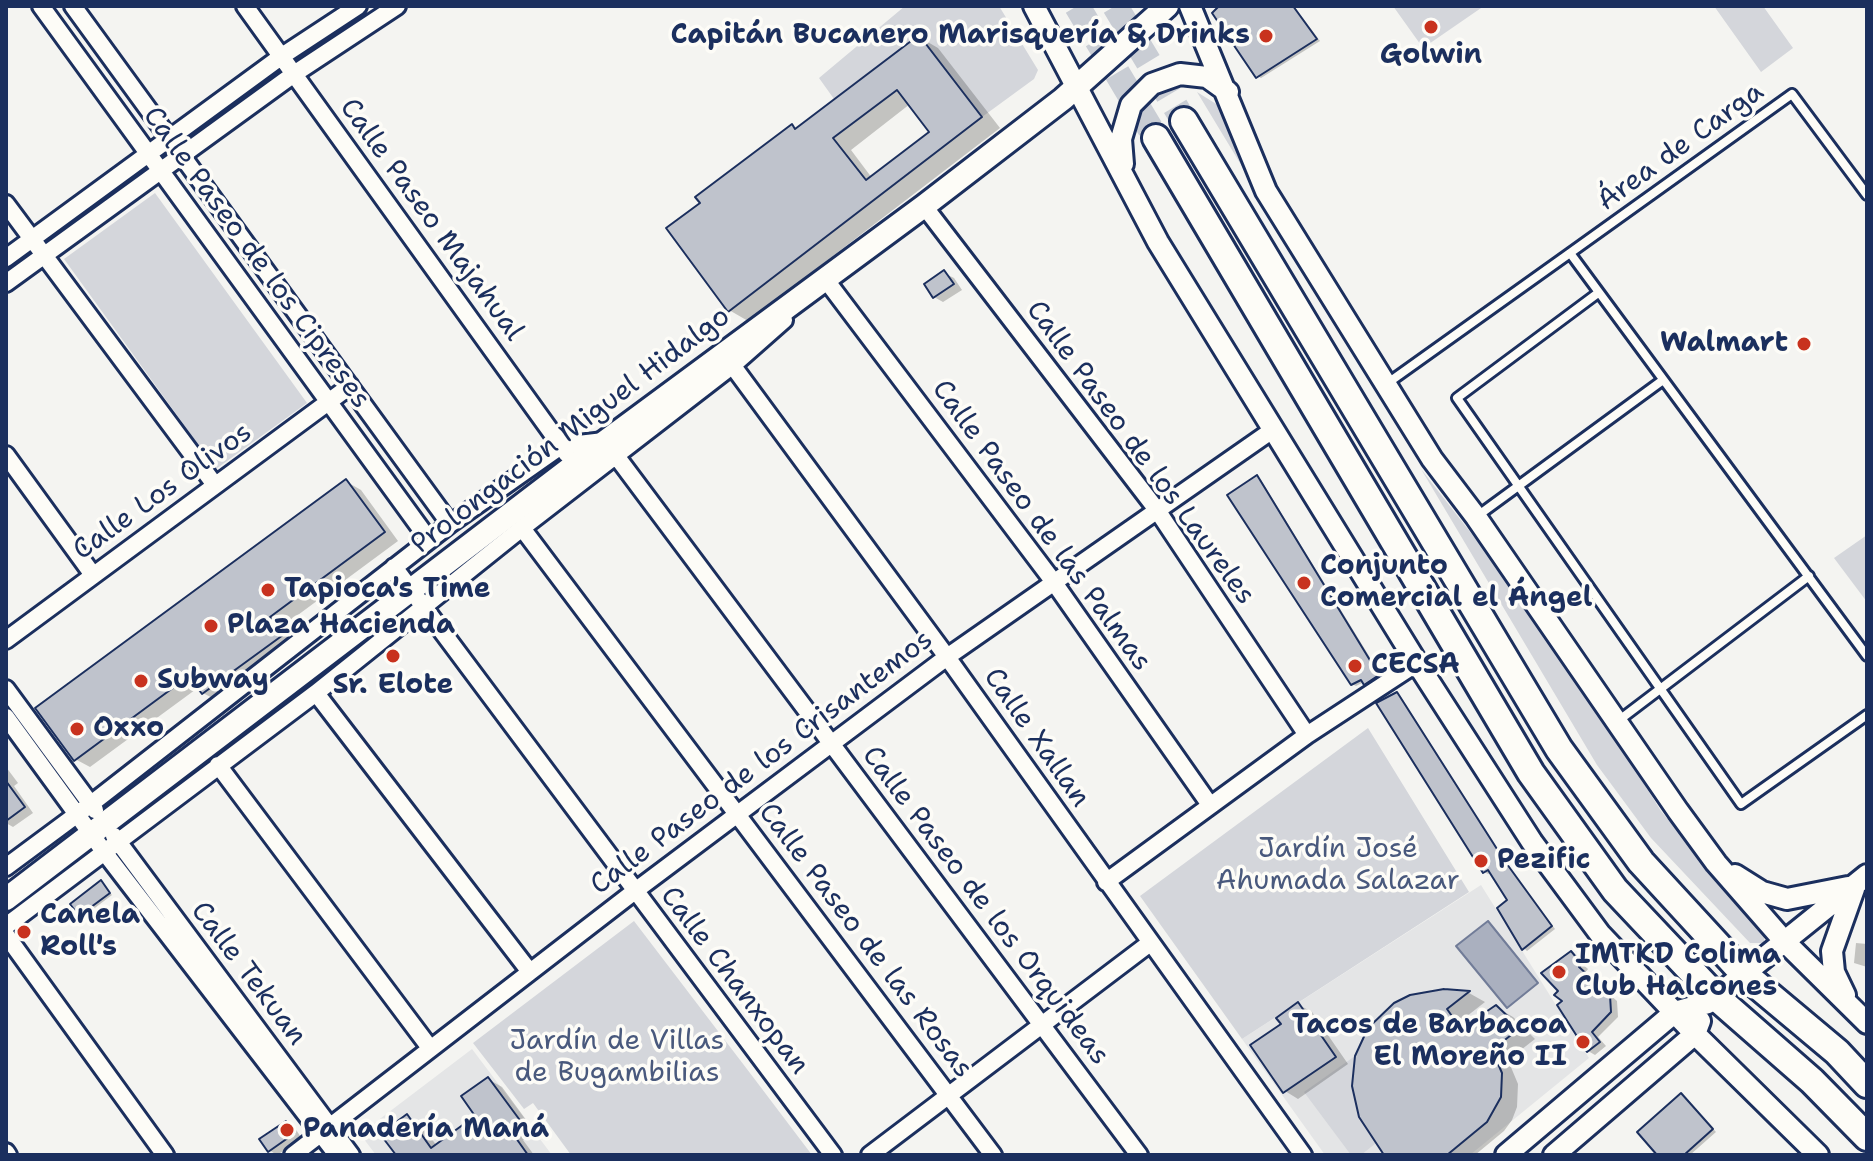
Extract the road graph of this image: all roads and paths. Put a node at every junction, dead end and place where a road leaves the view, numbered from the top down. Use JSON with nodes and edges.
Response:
{"nodes":[{"id":1,"x":41,"y":6,"type":"edge"},
{"id":2,"x":73,"y":6,"type":"edge"},
{"id":3,"x":245,"y":6,"type":"edge"},
{"id":4,"x":358,"y":6,"type":"edge"},
{"id":5,"x":397,"y":6,"type":"edge"},
{"id":6,"x":1034,"y":6,"type":"edge"},
{"id":7,"x":1167,"y":6,"type":"edge"},
{"id":8,"x":1190,"y":6,"type":"edge"},
{"id":9,"x":282,"y":56,"type":"junction"},
{"id":10,"x":294,"y":74,"type":"junction"},
{"id":11,"x":1077,"y":87,"type":"junction"},
{"id":12,"x":1228,"y":92,"type":"junction"},
{"id":13,"x":1184,"y":121,"type":"tunnel mouth"},
{"id":14,"x":170,"y":138,"type":"junction"},
{"id":15,"x":1156,"y":138,"type":"tunnel mouth"},
{"id":16,"x":148,"y":154,"type":"junction"},
{"id":17,"x":182,"y":156,"type":"junction"},
{"id":18,"x":161,"y":171,"type":"junction"},
{"id":19,"x":1123,"y":173,"type":"junction"},
{"id":20,"x":1867,"y":195,"type":"edge"},
{"id":21,"x":6,"y":204,"type":"edge"},
{"id":22,"x":924,"y":206,"type":"junction"},
{"id":23,"x":32,"y":239,"type":"junction"},
{"id":24,"x":1570,"y":253,"type":"junction"},
{"id":25,"x":45,"y":255,"type":"junction"},
{"id":26,"x":6,"y":258,"type":"edge"},
{"id":27,"x":6,"y":283,"type":"edge"},
{"id":28,"x":820,"y":284,"type":"junction"},
{"id":29,"x":1598,"y":293,"type":"junction"},
{"id":30,"x":728,"y":359,"type":"junction"},
{"id":31,"x":1663,"y":380,"type":"junction"},
{"id":32,"x":350,"y":386,"type":"junction"},
{"id":33,"x":1384,"y":386,"type":"junction"},
{"id":34,"x":328,"y":402,"type":"junction"},
{"id":35,"x":1274,"y":429,"type":"junction"},
{"id":36,"x":561,"y":446,"type":"junction"},
{"id":37,"x":612,"y":449,"type":"junction"},
{"id":38,"x":6,"y":455,"type":"edge"},
{"id":39,"x":575,"y":465,"type":"junction"},
{"id":40,"x":215,"y":485,"type":"junction"},
{"id":41,"x":1520,"y":486,"type":"junction"},
{"id":42,"x":1157,"y":510,"type":"junction"},
{"id":43,"x":1476,"y":517,"type":"junction"},
{"id":44,"x":450,"y":524,"type":"junction"},
{"id":45,"x":522,"y":528,"type":"junction"},
{"id":46,"x":429,"y":540,"type":"junction"},
{"id":47,"x":394,"y":567,"type":"junction"},
{"id":48,"x":93,"y":575,"type":"junction"},
{"id":49,"x":1809,"y":576,"type":"junction"},
{"id":50,"x":1053,"y":581,"type":"junction"},
{"id":51,"x":410,"y":589,"type":"junction"},
{"id":52,"x":423,"y":608,"type":"junction"},
{"id":53,"x":6,"y":640,"type":"edge"},
{"id":54,"x":1867,"y":656,"type":"edge"},
{"id":55,"x":947,"y":657,"type":"junction"},
{"id":56,"x":1417,"y":663,"type":"junction"},
{"id":57,"x":1660,"y":687,"type":"junction"},
{"id":58,"x":6,"y":689,"type":"edge"},
{"id":59,"x":316,"y":693,"type":"junction"},
{"id":60,"x":1867,"y":715,"type":"edge"},
{"id":61,"x":6,"y":717,"type":"edge"},
{"id":62,"x":1617,"y":721,"type":"junction"},
{"id":63,"x":1307,"y":735,"type":"junction"},
{"id":64,"x":832,"y":743,"type":"junction"},
{"id":65,"x":218,"y":765,"type":"junction"},
{"id":66,"x":1210,"y":805,"type":"junction"},
{"id":67,"x":84,"y":809,"type":"junction"},
{"id":68,"x":737,"y":814,"type":"junction"},
{"id":69,"x":98,"y":828,"type":"junction"},
{"id":70,"x":112,"y":848,"type":"junction"},
{"id":71,"x":1716,"y":863,"type":"junction"},
{"id":72,"x":6,"y":867,"type":"edge"},
{"id":73,"x":1861,"y":880,"type":"edge"},
{"id":74,"x":1106,"y":882,"type":"junction"},
{"id":75,"x":635,"y":891,"type":"junction"},
{"id":76,"x":6,"y":899,"type":"edge"},
{"id":77,"x":6,"y":926,"type":"edge"},
{"id":78,"x":6,"y":935,"type":"edge"},
{"id":79,"x":1785,"y":942,"type":"junction"},
{"id":80,"x":1150,"y":943,"type":"junction"},
{"id":81,"x":530,"y":972,"type":"junction"},
{"id":82,"x":1745,"y":975,"type":"junction"},
{"id":83,"x":1712,"y":1000,"type":"junction"},
{"id":84,"x":1849,"y":1005,"type":"junction"},
{"id":85,"x":1675,"y":1012,"type":"junction"},
{"id":86,"x":1867,"y":1023,"type":"edge"},
{"id":87,"x":1041,"y":1025,"type":"junction"},
{"id":88,"x":1695,"y":1034,"type":"junction"},
{"id":89,"x":430,"y":1048,"type":"junction"},
{"id":90,"x":1867,"y":1084,"type":"edge"},
{"id":91,"x":949,"y":1096,"type":"junction"},
{"id":92,"x":326,"y":1130,"type":"junction"},
{"id":93,"x":1867,"y":1137,"type":"edge"},
{"id":94,"x":165,"y":1155,"type":"edge"},
{"id":95,"x":293,"y":1155,"type":"edge"},
{"id":96,"x":337,"y":1155,"type":"edge"},
{"id":97,"x":351,"y":1155,"type":"edge"},
{"id":98,"x":833,"y":1155,"type":"edge"},
{"id":99,"x":870,"y":1155,"type":"edge"},
{"id":100,"x":993,"y":1155,"type":"edge"},
{"id":101,"x":1139,"y":1155,"type":"edge"},
{"id":102,"x":1303,"y":1155,"type":"edge"},
{"id":103,"x":1506,"y":1155,"type":"edge"},
{"id":104,"x":1554,"y":1155,"type":"edge"},
{"id":105,"x":1818,"y":1155,"type":"edge"}],
"edges":[{"from":1,"to":16,"type":"street","name":"Calle Paseo de los Cipreses"},
{"from":2,"to":14,"type":"street","name":"Calle Paseo de los Cipreses"},
{"from":3,"to":9,"type":"street","name":"Calle Paseo Majahual"},
{"from":4,"to":9,"type":"street"},
{"from":5,"to":10,"type":"street"},
{"from":6,"to":11,"type":"street"},
{"from":7,"to":11,"type":"main road","name":"Prolongación Miguel Hidalgo"},
{"from":8,"to":12,"type":"street"},
{"from":9,"to":10,"type":"street","name":"Calle Paseo Majahual"},
{"from":9,"to":14,"type":"street"},
{"from":10,"to":17,"type":"street"},
{"from":10,"to":36,"type":"street","name":"Calle Paseo Majahual"},
{"from":11,"to":19,"type":"street"},
{"from":11,"to":22,"type":"main road","name":"Prolongación Miguel Hidalgo"},
{"from":12,"to":19,"type":"street"},
{"from":12,"to":33,"type":"street"},
{"from":13,"to":82,"type":"highway"},
{"from":14,"to":16,"type":"street"},
{"from":14,"to":17,"type":"street","name":"Calle Paseo de los Cipreses"},
{"from":15,"to":83,"type":"highway"},
{"from":16,"to":18,"type":"street","name":"Calle Paseo de los Cipreses"},
{"from":16,"to":23,"type":"street"},
{"from":17,"to":18,"type":"street"},
{"from":17,"to":32,"type":"street","name":"Calle Paseo de los Cipreses"},
{"from":18,"to":25,"type":"street"},
{"from":18,"to":34,"type":"street","name":"Calle Paseo de los Cipreses"},
{"from":19,"to":35,"type":"street"},
{"from":20,"to":24,"type":"lane","name":"Área de Carga"},
{"from":21,"to":23,"type":"street"},
{"from":22,"to":28,"type":"main road","name":"Prolongación Miguel Hidalgo"},
{"from":22,"to":42,"type":"street","name":"Calle Paseo de los Laureles"},
{"from":23,"to":25,"type":"street"},
{"from":23,"to":26,"type":"street"},
{"from":24,"to":29,"type":"lane"},
{"from":24,"to":33,"type":"lane"},
{"from":25,"to":27,"type":"street"},
{"from":25,"to":40,"type":"street"},
{"from":28,"to":30,"type":"main road","name":"Prolongación Miguel Hidalgo"},
{"from":28,"to":50,"type":"street","name":"Calle Paseo de las Palmas"},
{"from":29,"to":31,"type":"lane"},
{"from":29,"to":41,"type":"lane"},
{"from":30,"to":37,"type":"main road","name":"Prolongación Miguel Hidalgo"},
{"from":30,"to":55,"type":"street","name":"Calle Xallan"},
{"from":31,"to":41,"type":"lane"},
{"from":31,"to":49,"type":"lane"},
{"from":32,"to":34,"type":"street","name":"Calle Los Olivos"},
{"from":32,"to":44,"type":"street","name":"Calle Paseo de los Cipreses"},
{"from":33,"to":43,"type":"street"},
{"from":34,"to":40,"type":"street","name":"Calle Los Olivos"},
{"from":34,"to":46,"type":"street","name":"Calle Paseo de los Cipreses"},
{"from":35,"to":42,"type":"street","name":"Calle Paseo de los Crisantemos"},
{"from":35,"to":56,"type":"street"},
{"from":36,"to":37,"type":"street"},
{"from":36,"to":39,"type":"street","name":"Calle Paseo Majahual"},
{"from":36,"to":44,"type":"street"},
{"from":37,"to":39,"type":"main road","name":"Prolongación Miguel Hidalgo"},
{"from":37,"to":45,"type":"street"},
{"from":37,"to":64,"type":"street","name":"Calle Paseo de los Orquideas"},
{"from":38,"to":48,"type":"street"},
{"from":39,"to":51,"type":"main road","name":"Prolongación Miguel Hidalgo"},
{"from":40,"to":48,"type":"street","name":"Calle Los Olivos"},
{"from":41,"to":43,"type":"lane"},
{"from":41,"to":57,"type":"lane"},
{"from":42,"to":50,"type":"street","name":"Calle Paseo de los Crisantemos"},
{"from":42,"to":63,"type":"street","name":"Calle Paseo de los Laureles"},
{"from":43,"to":62,"type":"street"},
{"from":44,"to":46,"type":"street"},
{"from":45,"to":52,"type":"street"},
{"from":45,"to":68,"type":"street","name":"Calle Paseo de las Rosas"},
{"from":46,"to":47,"type":"street"},
{"from":47,"to":51,"type":"street","name":"Calle Chanxopan"},
{"from":47,"to":67,"type":"street"},
{"from":48,"to":53,"type":"street","name":"Calle Los Olivos"},
{"from":49,"to":54,"type":"lane"},
{"from":49,"to":57,"type":"lane"},
{"from":50,"to":55,"type":"street","name":"Calle Paseo de los Crisantemos"},
{"from":50,"to":66,"type":"street","name":"Calle Paseo de las Palmas"},
{"from":51,"to":52,"type":"street","name":"Calle Chanxopan"},
{"from":51,"to":69,"type":"main road","name":"Prolongación Miguel Hidalgo"},
{"from":52,"to":59,"type":"street"},
{"from":52,"to":75,"type":"street","name":"Calle Chanxopan"},
{"from":55,"to":64,"type":"street","name":"Calle Paseo de los Crisantemos"},
{"from":55,"to":74,"type":"street","name":"Calle Xallan"},
{"from":56,"to":63,"type":"street"},
{"from":56,"to":85,"type":"street"},
{"from":57,"to":60,"type":"lane"},
{"from":57,"to":62,"type":"lane"},
{"from":58,"to":67,"type":"street"},
{"from":59,"to":65,"type":"street"},
{"from":59,"to":81,"type":"street"},
{"from":61,"to":67,"type":"street"},
{"from":62,"to":71,"type":"street"},
{"from":63,"to":66,"type":"street"},
{"from":64,"to":68,"type":"street","name":"Calle Paseo de los Crisantemos"},
{"from":64,"to":87,"type":"street","name":"Calle Paseo de los Orquideas"},
{"from":65,"to":70,"type":"street"},
{"from":65,"to":89,"type":"street"},
{"from":66,"to":74,"type":"street"},
{"from":67,"to":69,"type":"street","name":"Calle Tekuan"},
{"from":67,"to":72,"type":"street"},
{"from":68,"to":75,"type":"street","name":"Calle Paseo de los Crisantemos"},
{"from":68,"to":91,"type":"street","name":"Calle Paseo de las Rosas"},
{"from":69,"to":70,"type":"street","name":"Calle Tekuan"},
{"from":69,"to":76,"type":"main road","name":"Prolongación Miguel Hidalgo"},
{"from":70,"to":77,"type":"street"},
{"from":70,"to":92,"type":"street","name":"Calle Tekuan"},
{"from":71,"to":73,"type":"street"},
{"from":71,"to":79,"type":"street"},
{"from":73,"to":79,"type":"street"},
{"from":73,"to":84,"type":"street"},
{"from":74,"to":80,"type":"street","name":"Calle Xallan"},
{"from":75,"to":81,"type":"street","name":"Calle Paseo de los Crisantemos"},
{"from":75,"to":98,"type":"street","name":"Calle Chanxopan"},
{"from":78,"to":94,"type":"street"},
{"from":79,"to":82,"type":"street"},
{"from":79,"to":84,"type":"street"},
{"from":80,"to":87,"type":"street"},
{"from":80,"to":102,"type":"street","name":"Calle Xallan"},
{"from":81,"to":89,"type":"street","name":"Calle Paseo de los Crisantemos"},
{"from":82,"to":83,"type":"street"},
{"from":82,"to":90,"type":"highway"},
{"from":83,"to":85,"type":"street"},
{"from":83,"to":88,"type":"street"},
{"from":83,"to":93,"type":"highway"},
{"from":84,"to":86,"type":"street"},
{"from":85,"to":88,"type":"street"},
{"from":85,"to":103,"type":"street"},
{"from":87,"to":91,"type":"street"},
{"from":87,"to":101,"type":"street","name":"Calle Paseo de los Orquideas"},
{"from":88,"to":104,"type":"street"},
{"from":88,"to":105,"type":"street"},
{"from":89,"to":92,"type":"street","name":"Calle Paseo de los Crisantemos"},
{"from":91,"to":99,"type":"street"},
{"from":91,"to":100,"type":"street","name":"Calle Paseo de las Rosas"},
{"from":92,"to":95,"type":"street","name":"Calle Paseo de los Crisantemos"},
{"from":92,"to":96,"type":"street","name":"Calle Tekuan"},
{"from":92,"to":97,"type":"street","name":"Calle Tekuan"}]}
